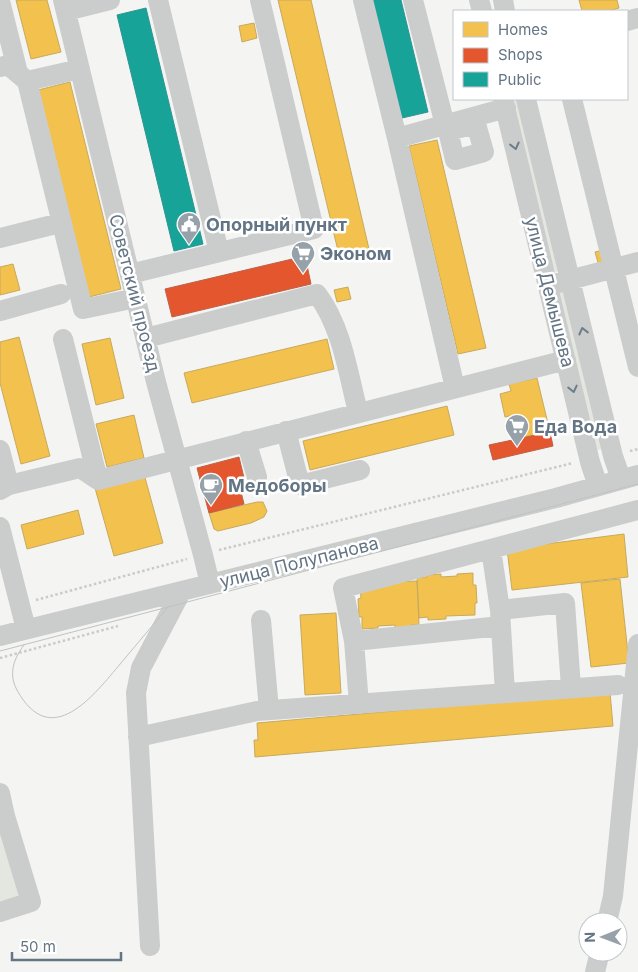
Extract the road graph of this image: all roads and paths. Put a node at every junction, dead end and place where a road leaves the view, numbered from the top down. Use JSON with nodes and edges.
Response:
{"nodes":[{"id":1,"x":110,"y":0,"type":"edge"},
{"id":2,"x":158,"y":0,"type":"edge"},
{"id":3,"x":260,"y":0,"type":"edge"},
{"id":4,"x":363,"y":0,"type":"edge"},
{"id":5,"x":413,"y":0,"type":"edge"},
{"id":6,"x":0,"y":1,"type":"edge"},
{"id":7,"x":65,"y":5,"type":"edge"},
{"id":8,"x":80,"y":69,"type":"junction"},
{"id":9,"x":15,"y":74,"type":"edge"},
{"id":10,"x":526,"y":100,"type":"edge"},
{"id":11,"x":572,"y":100,"type":"edge"},
{"id":12,"x":504,"y":103,"type":"edge"},
{"id":13,"x":445,"y":125,"type":"junction"},
{"id":14,"x":397,"y":138,"type":"junction"},
{"id":15,"x":60,"y":223,"type":"junction"},
{"id":16,"x":0,"y":238,"type":"edge"},
{"id":17,"x":219,"y":252,"type":"junction"},
{"id":18,"x":638,"y":262,"type":"edge"},
{"id":19,"x":614,"y":269,"type":"junction"},
{"id":20,"x":130,"y":274,"type":"junction"},
{"id":21,"x":571,"y":281,"type":"junction"},
{"id":22,"x":549,"y":286,"type":"junction"},
{"id":23,"x":61,"y":294,"type":"dead end"},
{"id":24,"x":136,"y":298,"type":"junction"},
{"id":25,"x":0,"y":311,"type":"edge"},
{"id":26,"x":146,"y":338,"type":"junction"},
{"id":27,"x":63,"y":339,"type":"dead end"},
{"id":28,"x":566,"y":360,"type":"junction"},
{"id":29,"x":638,"y":367,"type":"edge"},
{"id":30,"x":455,"y":388,"type":"junction"},
{"id":31,"x":358,"y":412,"type":"junction"},
{"id":32,"x":286,"y":430,"type":"junction"},
{"id":33,"x":246,"y":441,"type":"junction"},
{"id":34,"x":638,"y":449,"type":"edge"},
{"id":35,"x":0,"y":450,"type":"edge"},
{"id":36,"x":613,"y":456,"type":"junction"},
{"id":37,"x":177,"y":458,"type":"junction"},
{"id":38,"x":590,"y":462,"type":"junction"},
{"id":39,"x":360,"y":470,"type":"dead end"},
{"id":40,"x":257,"y":477,"type":"dead end"},
{"id":41,"x":629,"y":477,"type":"edge"},
{"id":42,"x":98,"y":480,"type":"junction"},
{"id":43,"x":598,"y":486,"type":"junction"},
{"id":44,"x":5,"y":488,"type":"edge"},
{"id":45,"x":638,"y":510,"type":"edge"},
{"id":46,"x":0,"y":527,"type":"edge"},
{"id":47,"x":492,"y":549,"type":"junction"},
{"id":48,"x":203,"y":554,"type":"junction"},
{"id":49,"x":210,"y":584,"type":"junction"},
{"id":50,"x":181,"y":592,"type":"junction"},
{"id":51,"x":18,"y":605,"type":"junction"},
{"id":52,"x":500,"y":618,"type":"junction"},
{"id":53,"x":262,"y":620,"type":"dead end"},
{"id":54,"x":118,"y":626,"type":"dead end"},
{"id":55,"x":26,"y":629,"type":"junction"},
{"id":56,"x":0,"y":636,"type":"edge"},
{"id":57,"x":354,"y":641,"type":"junction"},
{"id":58,"x":638,"y":644,"type":"edge"},
{"id":59,"x":0,"y":658,"type":"edge"},
{"id":60,"x":618,"y":685,"type":"dead end"},
{"id":61,"x":571,"y":688,"type":"junction"},
{"id":62,"x":505,"y":693,"type":"junction"},
{"id":63,"x":359,"y":704,"type":"junction"},
{"id":64,"x":269,"y":710,"type":"junction"},
{"id":65,"x":138,"y":737,"type":"junction"},
{"id":66,"x":0,"y":793,"type":"edge"},
{"id":67,"x":0,"y":912,"type":"edge"},
{"id":68,"x":609,"y":912,"type":"edge"},
{"id":69,"x":150,"y":946,"type":"dead end"}],
"edges":[{"from":1,"to":7,"type":"street"},
{"from":2,"to":17,"type":"street"},
{"from":3,"to":17,"type":"street"},
{"from":4,"to":14,"type":"street"},
{"from":5,"to":13,"type":"street"},
{"from":6,"to":9,"type":"street"},
{"from":7,"to":8,"type":"street","name":"Советский проезд"},
{"from":8,"to":9,"type":"street"},
{"from":8,"to":20,"type":"street","name":"Советский проезд"},
{"from":9,"to":15,"type":"street"},
{"from":10,"to":21,"type":"street","name":"улица Демышева"},
{"from":11,"to":19,"type":"street"},
{"from":12,"to":13,"type":"street"},
{"from":12,"to":22,"type":"street","name":"улица Демышева","one_way":true},
{"from":13,"to":14,"type":"street"},
{"from":14,"to":30,"type":"street"},
{"from":15,"to":16,"type":"street"},
{"from":15,"to":24,"type":"street"},
{"from":17,"to":20,"type":"street"},
{"from":18,"to":19,"type":"street"},
{"from":19,"to":21,"type":"street"},
{"from":19,"to":29,"type":"street"},
{"from":20,"to":24,"type":"street","name":"Советский проезд"},
{"from":21,"to":22,"type":"street"},
{"from":36,"to":21,"type":"street","name":"улица Демышева","one_way":true},
{"from":22,"to":28,"type":"street","name":"улица Демышева"},
{"from":23,"to":25,"type":"street"},
{"from":24,"to":26,"type":"street","name":"Советский проезд"},
{"from":26,"to":31,"type":"street"},
{"from":26,"to":37,"type":"street","name":"Советский проезд"},
{"from":27,"to":42,"type":"street"},
{"from":28,"to":30,"type":"street"},
{"from":28,"to":38,"type":"street","name":"улица Демышева","one_way":true},
{"from":30,"to":31,"type":"street"},
{"from":31,"to":32,"type":"street"},
{"from":32,"to":33,"type":"street"},
{"from":32,"to":39,"type":"street"},
{"from":33,"to":37,"type":"street"},
{"from":33,"to":40,"type":"street"},
{"from":34,"to":36,"type":"path"},
{"from":35,"to":44,"type":"street"},
{"from":36,"to":41,"type":"street","name":"улица Демышева"},
{"from":37,"to":42,"type":"street"},
{"from":37,"to":48,"type":"street","name":"Советский проезд"},
{"from":38,"to":43,"type":"street","name":"улица Демышева"},
{"from":38,"to":48,"type":"path"},
{"from":41,"to":43,"type":"street","name":"улица Полупанова"},
{"from":42,"to":44,"type":"street"},
{"from":43,"to":49,"type":"street","name":"улица Полупанова"},
{"from":45,"to":47,"type":"street"},
{"from":46,"to":51,"type":"street"},
{"from":47,"to":52,"type":"street"},
{"from":47,"to":57,"type":"street"},
{"from":48,"to":49,"type":"street","name":"Советский проезд"},
{"from":48,"to":51,"type":"path"},
{"from":49,"to":50,"type":"street","name":"улица Полупанова"},
{"from":50,"to":55,"type":"street","name":"улица Полупанова"},
{"from":50,"to":65,"type":"street"},
{"from":51,"to":55,"type":"street"},
{"from":52,"to":57,"type":"street"},
{"from":52,"to":61,"type":"street"},
{"from":52,"to":62,"type":"street"},
{"from":53,"to":64,"type":"street"},
{"from":54,"to":59,"type":"path"},
{"from":55,"to":56,"type":"street","name":"улица Полупанова"},
{"from":57,"to":63,"type":"street"},
{"from":58,"to":68,"type":"street"},
{"from":60,"to":61,"type":"street"},
{"from":61,"to":62,"type":"street"},
{"from":62,"to":63,"type":"street"},
{"from":63,"to":64,"type":"street"},
{"from":64,"to":65,"type":"street"},
{"from":65,"to":69,"type":"street"},
{"from":66,"to":67,"type":"street"}]}
